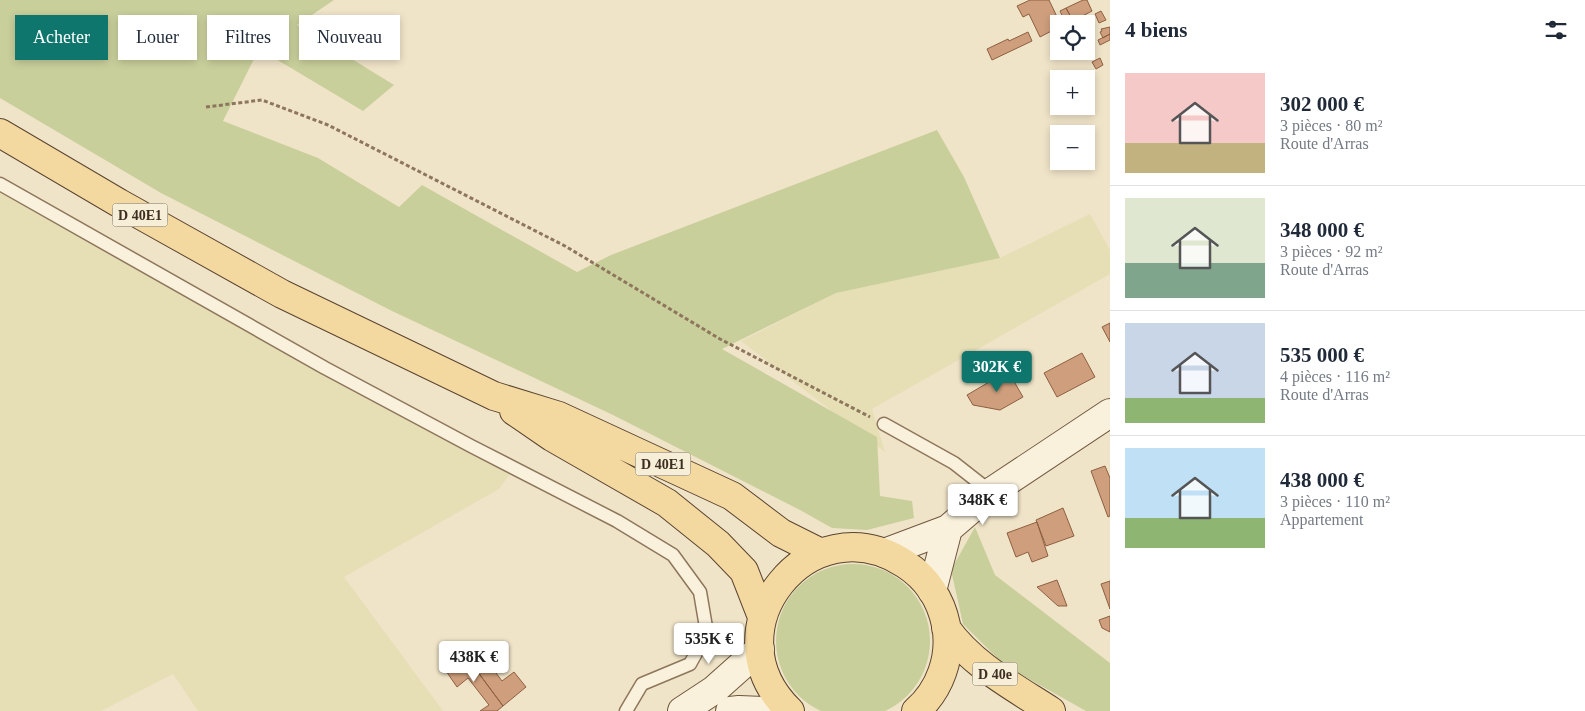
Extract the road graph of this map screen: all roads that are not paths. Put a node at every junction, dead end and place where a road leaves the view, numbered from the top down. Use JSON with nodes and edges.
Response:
{"nodes":[{"id":1,"x":0,"y":133,"type":"edge"},
{"id":2,"x":0,"y":184,"type":"edge"},
{"id":3,"x":494,"y":396,"type":"junction"},
{"id":4,"x":1110,"y":413,"type":"edge"},
{"id":5,"x":884,"y":424,"type":"road end"},
{"id":6,"x":991,"y":492,"type":"junction"},
{"id":7,"x":948,"y":528,"type":"junction"},
{"id":8,"x":821,"y":553,"type":"junction"},
{"id":9,"x":884,"y":553,"type":"junction"},
{"id":10,"x":932,"y":591,"type":"junction"},
{"id":11,"x":762,"y":617,"type":"junction"},
{"id":12,"x":946,"y":628,"type":"junction"},
{"id":13,"x":760,"y":649,"type":"junction"},
{"id":14,"x":626,"y":711,"type":"edge"},
{"id":15,"x":682,"y":711,"type":"edge"},
{"id":16,"x":730,"y":711,"type":"edge"},
{"id":17,"x":765,"y":711,"type":"edge"},
{"id":18,"x":790,"y":711,"type":"edge"},
{"id":19,"x":916,"y":711,"type":"edge"},
{"id":20,"x":1051,"y":711,"type":"edge"}],
"edges":[{"from":1,"to":3,"type":"main road","number":"D 40E1"},
{"from":2,"to":14,"type":"lane"},
{"from":3,"to":8,"type":"main road","number":"D 40E1"},
{"from":3,"to":11,"type":"main road","number":"D 40E1"},
{"from":4,"to":6,"type":"main road"},
{"from":5,"to":6,"type":"lane"},
{"from":6,"to":7,"type":"main road"},
{"from":7,"to":9,"type":"main road"},
{"from":7,"to":10,"type":"main road"},
{"from":8,"to":9,"type":"main road"},
{"from":8,"to":11,"type":"main road"},
{"from":9,"to":10,"type":"main road"},
{"from":10,"to":12,"type":"main road"},
{"from":11,"to":13,"type":"main road"},
{"from":12,"to":19,"type":"main road"},
{"from":12,"to":20,"type":"main road","number":"D 40e"},
{"from":13,"to":15,"type":"main road"},
{"from":13,"to":18,"type":"main road"},
{"from":16,"to":17,"type":"main road"}]}
